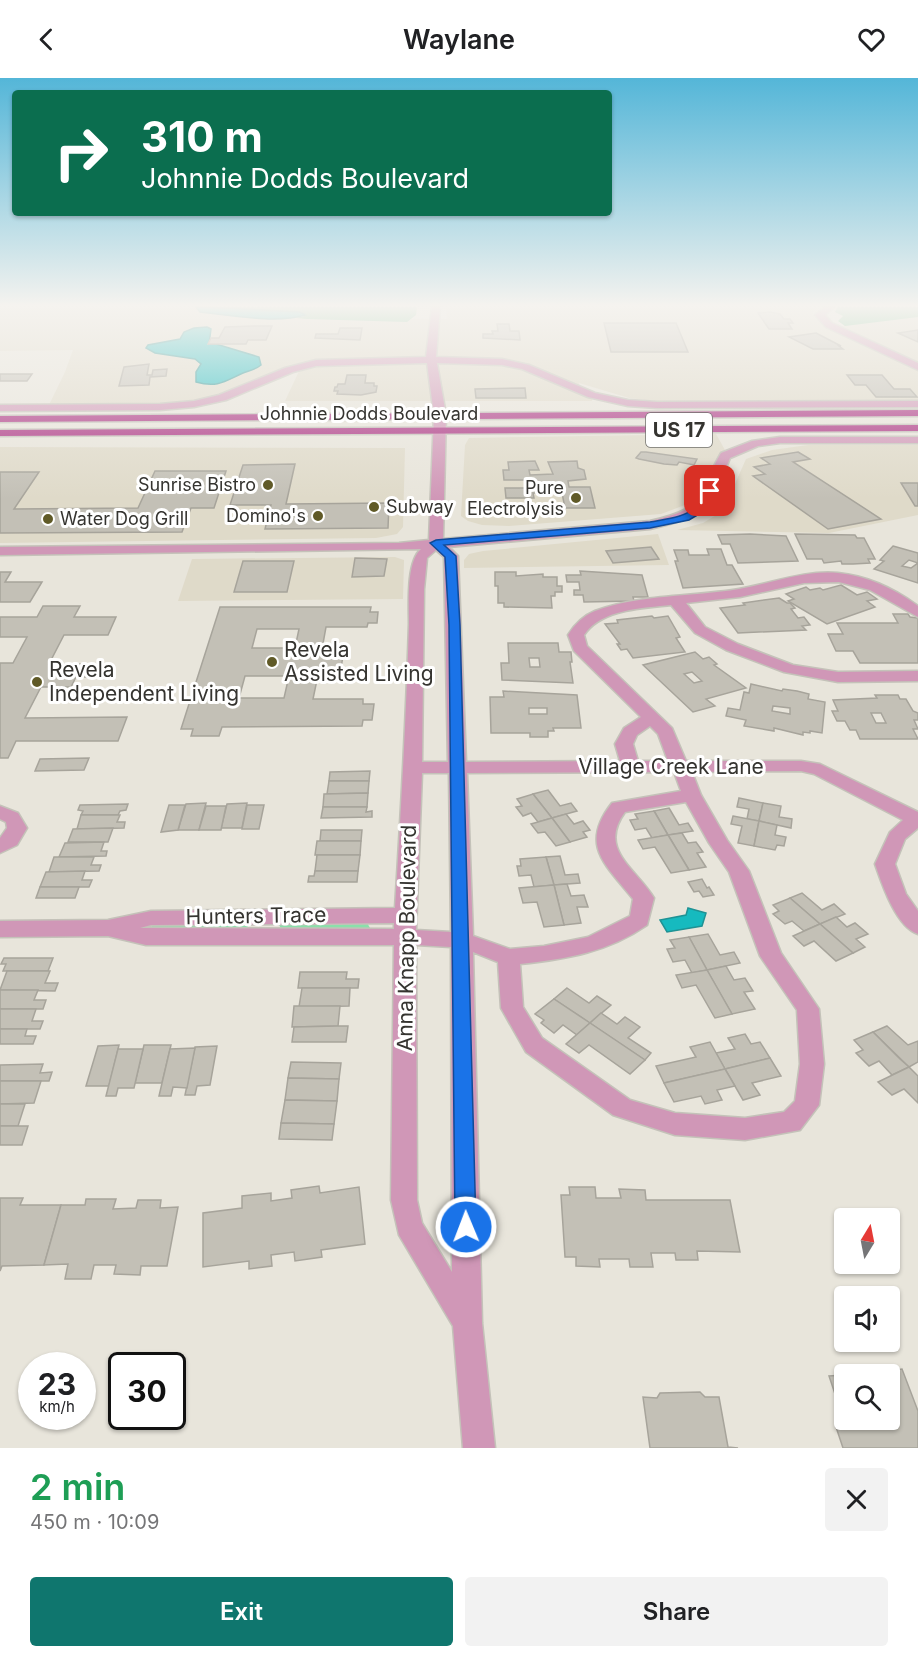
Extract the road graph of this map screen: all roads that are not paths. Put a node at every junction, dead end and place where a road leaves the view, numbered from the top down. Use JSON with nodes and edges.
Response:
{"nodes":[{"id":1,"x":287,"y":371,"type":"edge"},
{"id":2,"x":433,"y":371,"type":"edge"},
{"id":3,"x":534,"y":371,"type":"edge"},
{"id":4,"x":918,"y":404,"type":"edge"},
{"id":5,"x":0,"y":408,"type":"edge"},
{"id":6,"x":918,"y":413,"type":"edge"},
{"id":7,"x":849,"y":414,"type":"junction"},
{"id":8,"x":440,"y":415,"type":"junction"},
{"id":9,"x":0,"y":419,"type":"edge"},
{"id":10,"x":918,"y":428,"type":"edge"},
{"id":11,"x":440,"y":432,"type":"junction"},
{"id":12,"x":0,"y":433,"type":"edge"},
{"id":13,"x":17,"y":433,"type":"junction"},
{"id":14,"x":918,"y":440,"type":"edge"},
{"id":15,"x":436,"y":543,"type":"junction"},
{"id":16,"x":0,"y":551,"type":"edge"},
{"id":17,"x":676,"y":601,"type":"junction"},
{"id":18,"x":918,"y":613,"type":"edge"},
{"id":19,"x":918,"y":676,"type":"edge"},
{"id":20,"x":650,"y":719,"type":"junction"},
{"id":21,"x":630,"y":767,"type":"junction"},
{"id":22,"x":681,"y":767,"type":"junction"},
{"id":23,"x":413,"y":768,"type":"junction"},
{"id":24,"x":458,"y":768,"type":"junction"},
{"id":25,"x":692,"y":795,"type":"junction"},
{"id":26,"x":0,"y":812,"type":"edge"},
{"id":27,"x":917,"y":820,"type":"edge"},
{"id":28,"x":0,"y":847,"type":"edge"},
{"id":29,"x":405,"y":915,"type":"junction"},
{"id":30,"x":918,"y":926,"type":"edge"},
{"id":31,"x":108,"y":928,"type":"junction"},
{"id":32,"x":0,"y":929,"type":"edge"},
{"id":33,"x":405,"y":937,"type":"junction"},
{"id":34,"x":462,"y":939,"type":"junction"},
{"id":35,"x":509,"y":957,"type":"junction"},
{"id":36,"x":467,"y":1323,"type":"junction"},
{"id":37,"x":479,"y":1448,"type":"edge"}],
"edges":[{"from":1,"to":5,"type":"street","name":"Johnnie Dodds Boulevard"},
{"from":2,"to":8,"type":"street"},
{"from":3,"to":4,"type":"street","name":"Johnnie Dodds Boulevard"},
{"from":6,"to":7,"type":"highway","name":"Johnnie Dodds Boulevard","number":"US 17"},
{"from":7,"to":8,"type":"highway","name":"Johnnie Dodds Boulevard","number":"US 17"},
{"from":7,"to":11,"type":"highway"},
{"from":8,"to":9,"type":"highway","name":"Johnnie Dodds Boulevard","number":"US 17"},
{"from":8,"to":11,"type":"street"},
{"from":8,"to":13,"type":"highway"},
{"from":10,"to":11,"type":"highway","name":"Johnnie Dodds Boulevard","number":"US 17"},
{"from":11,"to":13,"type":"highway","name":"Johnnie Dodds Boulevard","number":"US 17"},
{"from":11,"to":15,"type":"street"},
{"from":12,"to":13,"type":"highway","name":"Johnnie Dodds Boulevard","number":"US 17"},
{"from":14,"to":15,"type":"street"},
{"from":15,"to":16,"type":"street"},
{"from":15,"to":23,"type":"street","name":"Anna Knapp Boulevard"},
{"from":15,"to":24,"type":"street","name":"Anna Knapp Boulevard"},
{"from":17,"to":18,"type":"street"},
{"from":17,"to":19,"type":"street"},
{"from":17,"to":20,"type":"street"},
{"from":20,"to":21,"type":"street"},
{"from":20,"to":22,"type":"street"},
{"from":21,"to":22,"type":"street","name":"Village Creek Lane"},
{"from":21,"to":24,"type":"street","name":"Village Creek Lane"},
{"from":22,"to":25,"type":"street"},
{"from":22,"to":27,"type":"street","name":"Village Creek Lane"},
{"from":23,"to":24,"type":"street","name":"Village Creek Lane"},
{"from":23,"to":29,"type":"street","name":"Anna Knapp Boulevard"},
{"from":24,"to":34,"type":"street","name":"Anna Knapp Boulevard"},
{"from":25,"to":35,"type":"street"},
{"from":25,"to":35,"type":"street"},
{"from":26,"to":28,"type":"street"},
{"from":27,"to":30,"type":"street","name":"Village Creek Lane"},
{"from":29,"to":31,"type":"street","name":"Hunters Trace"},
{"from":29,"to":33,"type":"street","name":"Anna Knapp Boulevard"},
{"from":31,"to":32,"type":"street","name":"Hunters Trace"},
{"from":31,"to":33,"type":"street","name":"Hunters Trace"},
{"from":33,"to":34,"type":"street","name":"Hunters Trace"},
{"from":33,"to":36,"type":"street","name":"Anna Knapp Boulevard"},
{"from":34,"to":35,"type":"street","name":"Hunters Trace"},
{"from":34,"to":36,"type":"street","name":"Anna Knapp Boulevard"},
{"from":36,"to":37,"type":"street","name":"Anna Knapp Boulevard"}]}
